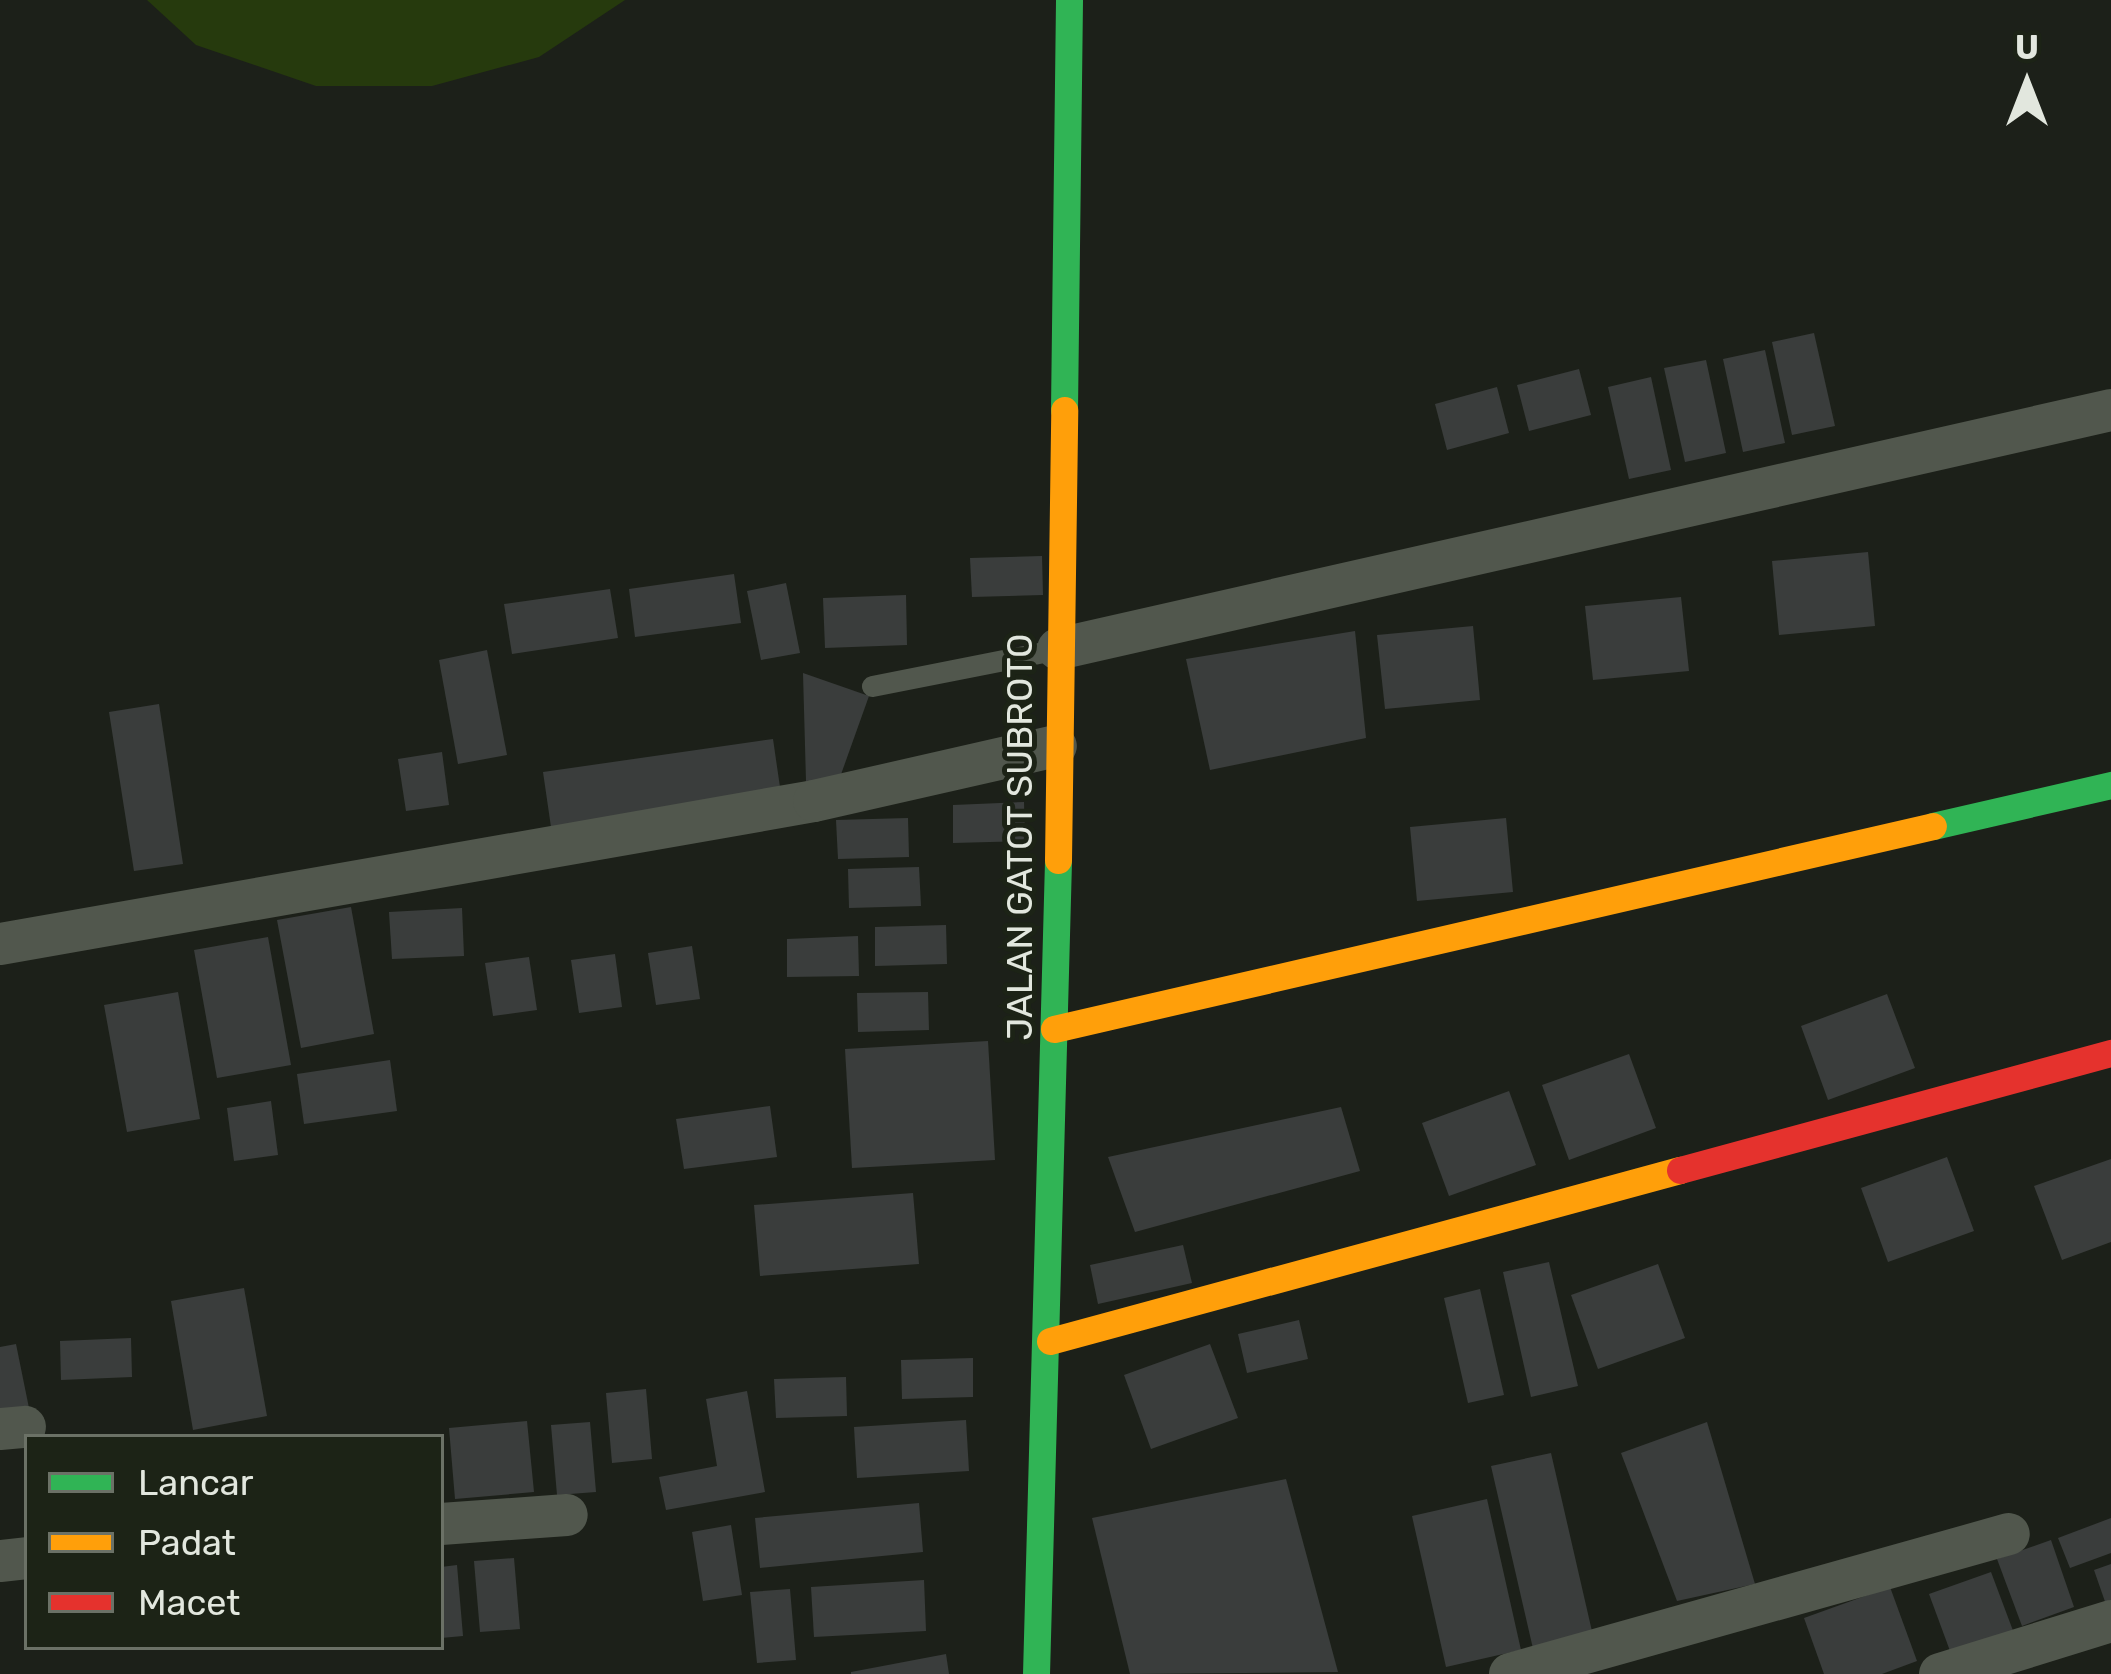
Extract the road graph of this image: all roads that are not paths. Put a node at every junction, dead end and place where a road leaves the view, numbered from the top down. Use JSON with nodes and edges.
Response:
{"nodes":[{"id":1,"x":1069,"y":0,"type":"edge"},
{"id":2,"x":2111,"y":410,"type":"edge"},
{"id":3,"x":1058,"y":649,"type":"junction"},
{"id":4,"x":872,"y":686,"type":"dead end"},
{"id":5,"x":1056,"y":746,"type":"junction"},
{"id":6,"x":2111,"y":785,"type":"edge"},
{"id":7,"x":0,"y":944,"type":"edge"},
{"id":8,"x":1054,"y":1029,"type":"junction"},
{"id":9,"x":2111,"y":1053,"type":"edge"},
{"id":10,"x":1050,"y":1341,"type":"junction"},
{"id":11,"x":567,"y":1515,"type":"dead end"},
{"id":12,"x":444,"y":1524,"type":"edge"},
{"id":13,"x":2009,"y":1534,"type":"dead end"},
{"id":14,"x":2111,"y":1621,"type":"edge"},
{"id":15,"x":1036,"y":1674,"type":"edge"},
{"id":16,"x":1510,"y":1674,"type":"edge"},
{"id":17,"x":1940,"y":1674,"type":"edge"}],
"edges":[{"from":1,"to":3,"type":"street","name":"JALAN GATOT SUBROTO"},
{"from":2,"to":3,"type":"street"},
{"from":3,"to":4,"type":"lane"},
{"from":3,"to":5,"type":"street","name":"JALAN GATOT SUBROTO"},
{"from":5,"to":7,"type":"street"},
{"from":5,"to":8,"type":"street","name":"JALAN GATOT SUBROTO"},
{"from":6,"to":8,"type":"street"},
{"from":8,"to":10,"type":"street","name":"JALAN GATOT SUBROTO"},
{"from":9,"to":10,"type":"street"},
{"from":10,"to":15,"type":"street","name":"JALAN GATOT SUBROTO"},
{"from":11,"to":12,"type":"street"},
{"from":13,"to":16,"type":"street"},
{"from":14,"to":17,"type":"street"}]}
